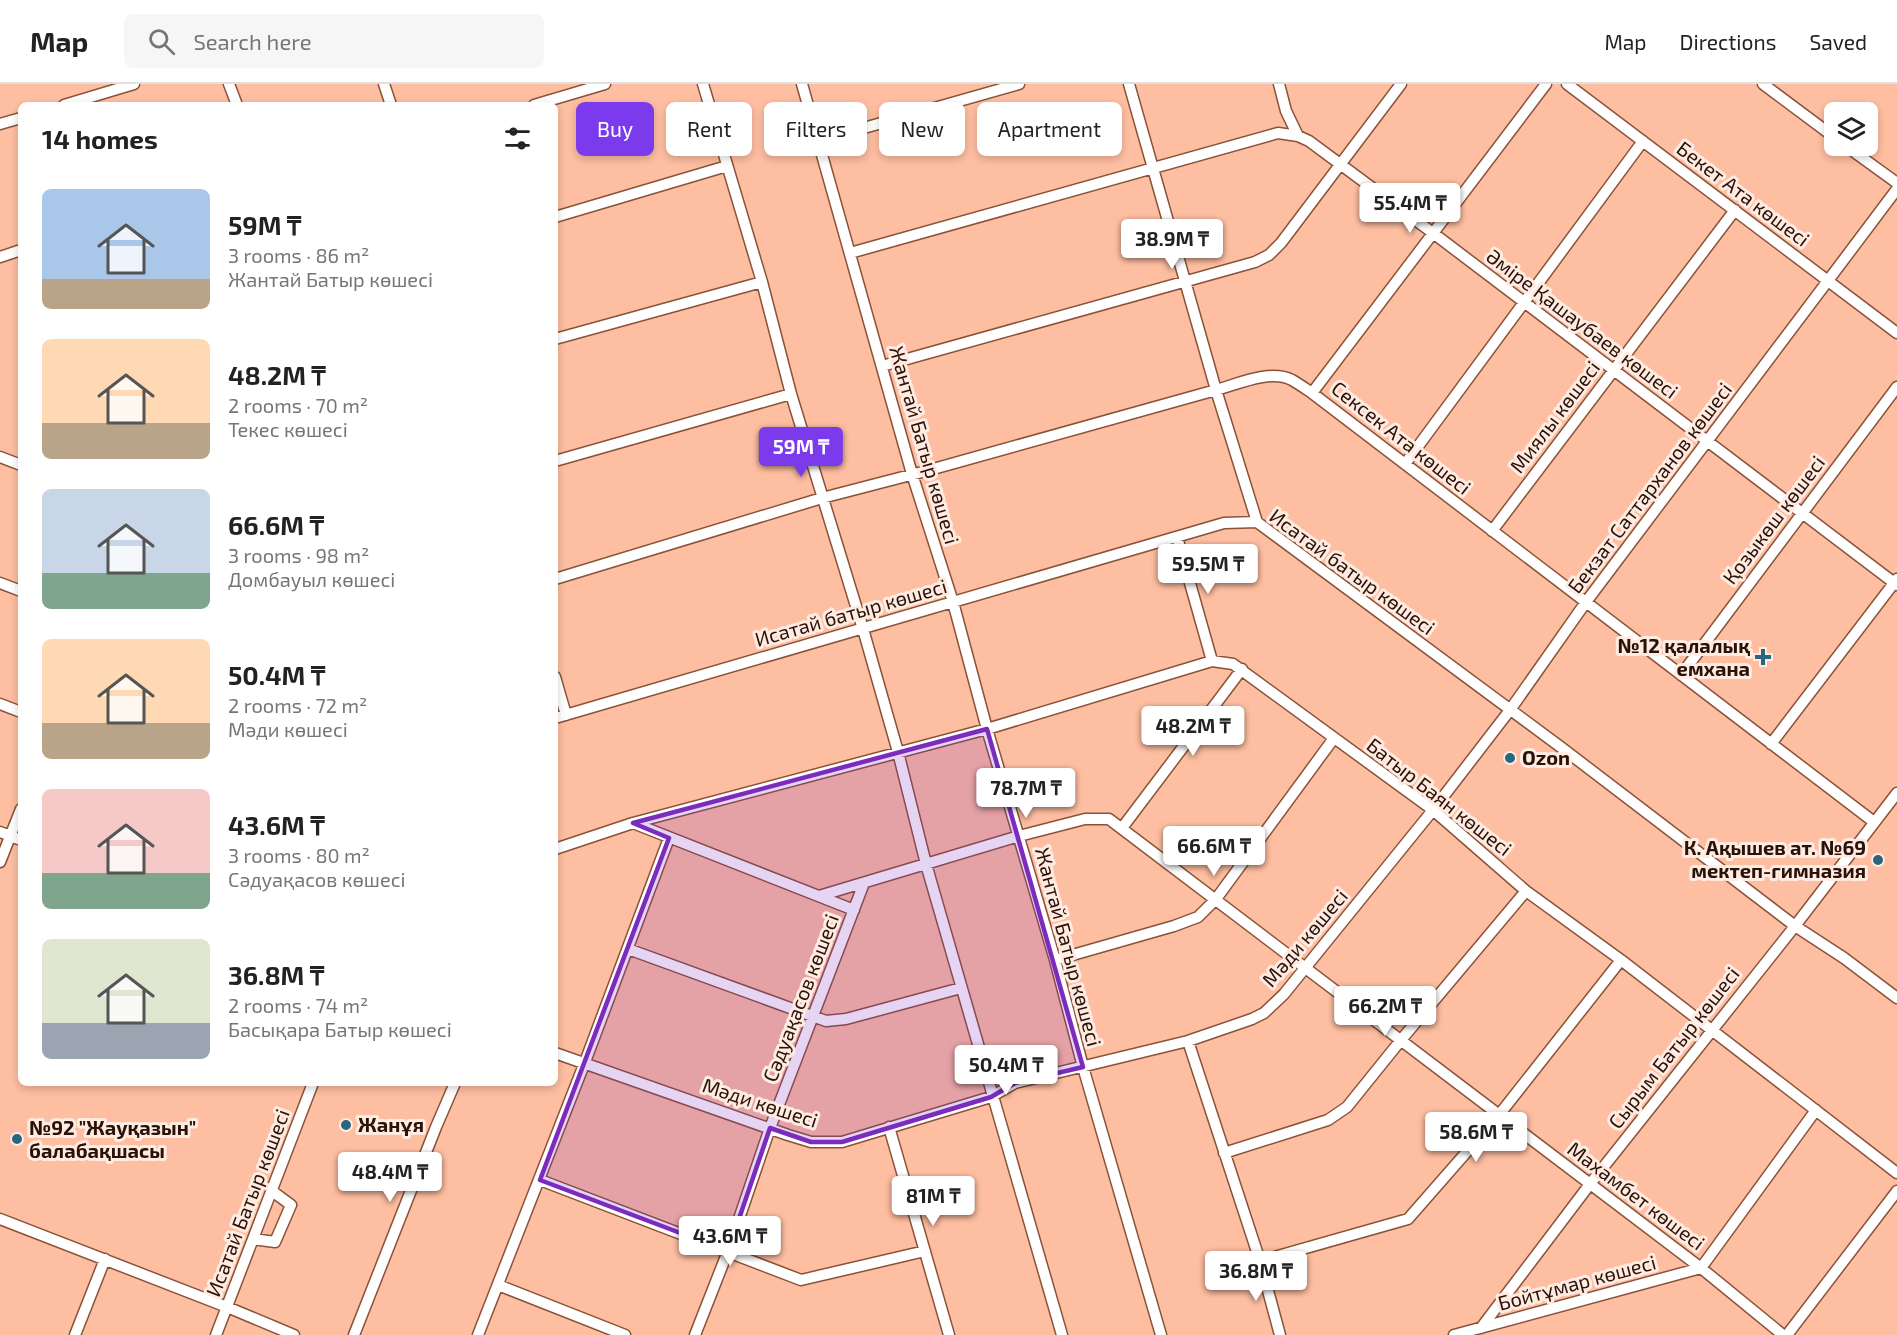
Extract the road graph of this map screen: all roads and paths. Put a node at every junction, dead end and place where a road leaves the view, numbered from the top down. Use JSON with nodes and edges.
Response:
{"nodes":[{"id":1,"x":134,"y":84,"type":"edge"},
{"id":2,"x":229,"y":84,"type":"edge"},
{"id":3,"x":384,"y":84,"type":"edge"},
{"id":4,"x":605,"y":84,"type":"edge"},
{"id":5,"x":702,"y":84,"type":"edge"},
{"id":6,"x":802,"y":84,"type":"edge"},
{"id":7,"x":1019,"y":84,"type":"edge"},
{"id":8,"x":1129,"y":84,"type":"edge"},
{"id":9,"x":1279,"y":84,"type":"edge"},
{"id":10,"x":1401,"y":84,"type":"edge"},
{"id":11,"x":1546,"y":84,"type":"edge"},
{"id":12,"x":1567,"y":84,"type":"edge"},
{"id":13,"x":1763,"y":84,"type":"edge"},
{"id":14,"x":74,"y":102,"type":"edge"},
{"id":15,"x":236,"y":102,"type":"edge"},
{"id":16,"x":389,"y":102,"type":"edge"},
{"id":17,"x":544,"y":102,"type":"edge"},
{"id":18,"x":807,"y":102,"type":"edge"},
{"id":19,"x":18,"y":119,"type":"edge"},
{"id":20,"x":0,"y":124,"type":"edge"},
{"id":21,"x":867,"y":127,"type":"edge"},
{"id":22,"x":1824,"y":130,"type":"edge"},
{"id":23,"x":1298,"y":136,"type":"junction"},
{"id":24,"x":1643,"y":141,"type":"junction"},
{"id":25,"x":822,"y":156,"type":"edge"},
{"id":26,"x":1860,"y":156,"type":"edge"},
{"id":27,"x":1341,"y":164,"type":"junction"},
{"id":28,"x":727,"y":166,"type":"junction"},
{"id":29,"x":1152,"y":167,"type":"junction"},
{"id":30,"x":1897,"y":183,"type":"edge"},
{"id":31,"x":1897,"y":189,"type":"edge"},
{"id":32,"x":1735,"y":210,"type":"junction"},
{"id":33,"x":558,"y":216,"type":"edge"},
{"id":34,"x":1433,"y":233,"type":"junction"},
{"id":35,"x":18,"y":251,"type":"edge"},
{"id":36,"x":850,"y":253,"type":"junction"},
{"id":37,"x":0,"y":257,"type":"edge"},
{"id":38,"x":1185,"y":281,"type":"junction"},
{"id":39,"x":1829,"y":281,"type":"junction"},
{"id":40,"x":762,"y":282,"type":"junction"},
{"id":41,"x":1524,"y":302,"type":"junction"},
{"id":42,"x":1897,"y":333,"type":"edge"},
{"id":43,"x":558,"y":338,"type":"edge"},
{"id":44,"x":882,"y":366,"type":"junction"},
{"id":45,"x":1613,"y":370,"type":"junction"},
{"id":46,"x":1897,"y":387,"type":"edge"},
{"id":47,"x":1216,"y":390,"type":"junction"},
{"id":48,"x":1312,"y":393,"type":"junction"},
{"id":49,"x":791,"y":394,"type":"junction"},
{"id":50,"x":1707,"y":442,"type":"junction"},
{"id":51,"x":0,"y":457,"type":"edge"},
{"id":52,"x":558,"y":460,"type":"edge"},
{"id":53,"x":18,"y":464,"type":"edge"},
{"id":54,"x":1405,"y":464,"type":"junction"},
{"id":55,"x":912,"y":474,"type":"junction"},
{"id":56,"x":822,"y":498,"type":"junction"},
{"id":57,"x":1802,"y":513,"type":"junction"},
{"id":58,"x":1257,"y":522,"type":"junction"},
{"id":59,"x":1492,"y":531,"type":"junction"},
{"id":60,"x":1177,"y":537,"type":"junction"},
{"id":61,"x":558,"y":578,"type":"edge"},
{"id":62,"x":1896,"y":582,"type":"edge"},
{"id":63,"x":0,"y":583,"type":"edge"},
{"id":64,"x":18,"y":590,"type":"edge"},
{"id":65,"x":953,"y":602,"type":"junction"},
{"id":66,"x":1586,"y":602,"type":"junction"},
{"id":67,"x":863,"y":629,"type":"junction"},
{"id":68,"x":1212,"y":660,"type":"junction"},
{"id":69,"x":1242,"y":669,"type":"junction"},
{"id":70,"x":1681,"y":675,"type":"junction"},
{"id":71,"x":558,"y":697,"type":"edge"},
{"id":72,"x":0,"y":704,"type":"edge"},
{"id":73,"x":1510,"y":710,"type":"junction"},
{"id":74,"x":18,"y":711,"type":"edge"},
{"id":75,"x":561,"y":717,"type":"edge"},
{"id":76,"x":987,"y":729,"type":"junction"},
{"id":77,"x":1334,"y":738,"type":"junction"},
{"id":78,"x":1771,"y":744,"type":"junction"},
{"id":79,"x":898,"y":752,"type":"junction"},
{"id":80,"x":1897,"y":793,"type":"edge"},
{"id":81,"x":1433,"y":810,"type":"junction"},
{"id":82,"x":18,"y":814,"type":"edge"},
{"id":83,"x":1874,"y":822,"type":"junction"},
{"id":84,"x":633,"y":823,"type":"junction"},
{"id":85,"x":1122,"y":828,"type":"junction"},
{"id":86,"x":5,"y":834,"type":"edge"},
{"id":87,"x":1018,"y":836,"type":"junction"},
{"id":88,"x":669,"y":838,"type":"junction"},
{"id":89,"x":558,"y":848,"type":"edge"},
{"id":90,"x":0,"y":862,"type":"edge"},
{"id":91,"x":926,"y":864,"type":"junction"},
{"id":92,"x":864,"y":883,"type":"junction"},
{"id":93,"x":1526,"y":891,"type":"junction"},
{"id":94,"x":819,"y":896,"type":"junction"},
{"id":95,"x":1216,"y":899,"type":"junction"},
{"id":96,"x":854,"y":910,"type":"junction"},
{"id":97,"x":1795,"y":926,"type":"junction"},
{"id":98,"x":628,"y":949,"type":"junction"},
{"id":99,"x":1055,"y":960,"type":"junction"},
{"id":100,"x":1621,"y":960,"type":"junction"},
{"id":101,"x":1304,"y":969,"type":"junction"},
{"id":102,"x":960,"y":988,"type":"junction"},
{"id":103,"x":1897,"y":998,"type":"edge"},
{"id":104,"x":813,"y":1017,"type":"junction"},
{"id":105,"x":1711,"y":1030,"type":"junction"},
{"id":106,"x":1401,"y":1040,"type":"junction"},
{"id":107,"x":1188,"y":1041,"type":"junction"},
{"id":108,"x":558,"y":1054,"type":"edge"},
{"id":109,"x":585,"y":1062,"type":"junction"},
{"id":110,"x":1083,"y":1067,"type":"junction"},
{"id":111,"x":312,"y":1086,"type":"edge"},
{"id":112,"x":454,"y":1086,"type":"edge"},
{"id":113,"x":991,"y":1097,"type":"junction"},
{"id":114,"x":1816,"y":1110,"type":"junction"},
{"id":115,"x":1499,"y":1115,"type":"junction"},
{"id":116,"x":889,"y":1126,"type":"junction"},
{"id":117,"x":770,"y":1128,"type":"junction"},
{"id":118,"x":1224,"y":1153,"type":"junction"},
{"id":119,"x":1897,"y":1173,"type":"edge"},
{"id":120,"x":540,"y":1180,"type":"junction"},
{"id":121,"x":1590,"y":1184,"type":"junction"},
{"id":122,"x":272,"y":1191,"type":"junction"},
{"id":123,"x":1897,"y":1191,"type":"edge"},
{"id":124,"x":0,"y":1219,"type":"edge"},
{"id":125,"x":253,"y":1239,"type":"junction"},
{"id":126,"x":728,"y":1251,"type":"junction"},
{"id":127,"x":925,"y":1251,"type":"junction"},
{"id":128,"x":105,"y":1259,"type":"junction"},
{"id":129,"x":1260,"y":1261,"type":"junction"},
{"id":130,"x":1701,"y":1268,"type":"junction"},
{"id":131,"x":498,"y":1285,"type":"junction"},
{"id":132,"x":227,"y":1307,"type":"junction"},
{"id":133,"x":1483,"y":1331,"type":"edge"},
{"id":134,"x":75,"y":1335,"type":"edge"},
{"id":135,"x":216,"y":1335,"type":"edge"},
{"id":136,"x":294,"y":1335,"type":"edge"},
{"id":137,"x":354,"y":1335,"type":"edge"},
{"id":138,"x":478,"y":1335,"type":"edge"},
{"id":139,"x":626,"y":1335,"type":"edge"},
{"id":140,"x":695,"y":1335,"type":"edge"},
{"id":141,"x":949,"y":1335,"type":"edge"},
{"id":142,"x":1062,"y":1335,"type":"edge"},
{"id":143,"x":1161,"y":1335,"type":"edge"},
{"id":144,"x":1280,"y":1335,"type":"edge"},
{"id":145,"x":1454,"y":1335,"type":"edge"},
{"id":146,"x":1785,"y":1335,"type":"edge"}],
"edges":[{"from":1,"to":14,"type":"street"},
{"from":2,"to":15,"type":"street"},
{"from":3,"to":16,"type":"street"},
{"from":4,"to":17,"type":"street"},
{"from":5,"to":28,"type":"street"},
{"from":6,"to":18,"type":"street","name":"Жантай Батыр көшесі"},
{"from":7,"to":21,"type":"street"},
{"from":8,"to":29,"type":"street"},
{"from":9,"to":23,"type":"street"},
{"from":10,"to":27,"type":"street"},
{"from":11,"to":34,"type":"street"},
{"from":12,"to":24,"type":"street","name":"Бекет Ата көшесі"},
{"from":13,"to":22,"type":"street"},
{"from":19,"to":20,"type":"street"},
{"from":23,"to":27,"type":"street","name":"Әміре Қашаубаев көшесі"},
{"from":23,"to":29,"type":"street","name":"Әміре Қашаубаев көшесі"},
{"from":24,"to":32,"type":"street","name":"Бекет Ата көшесі"},
{"from":24,"to":41,"type":"street"},
{"from":25,"to":36,"type":"street","name":"Жантай Батыр көшесі"},
{"from":26,"to":30,"type":"street"},
{"from":27,"to":34,"type":"street","name":"Әміре Қашаубаев көшесі"},
{"from":27,"to":38,"type":"street"},
{"from":28,"to":33,"type":"street"},
{"from":28,"to":40,"type":"street"},
{"from":29,"to":36,"type":"street","name":"Әміре Қашаубаев көшесі"},
{"from":29,"to":38,"type":"street"},
{"from":31,"to":39,"type":"street","name":"Бекзат Саттарханов көшесі"},
{"from":32,"to":39,"type":"street","name":"Бекет Ата көшесі"},
{"from":32,"to":45,"type":"street","name":"Миялы көшесі"},
{"from":34,"to":41,"type":"street","name":"Әміре Қашаубаев көшесі"},
{"from":34,"to":48,"type":"street"},
{"from":35,"to":37,"type":"street"},
{"from":36,"to":44,"type":"street","name":"Жантай Батыр көшесі"},
{"from":38,"to":44,"type":"street"},
{"from":38,"to":47,"type":"street"},
{"from":39,"to":42,"type":"street","name":"Бекет Ата көшесі"},
{"from":39,"to":50,"type":"street","name":"Бекзат Саттарханов көшесі"},
{"from":40,"to":43,"type":"street"},
{"from":40,"to":49,"type":"street"},
{"from":41,"to":45,"type":"street","name":"Әміре Қашаубаев көшесі"},
{"from":41,"to":54,"type":"street"},
{"from":44,"to":55,"type":"street","name":"Жантай Батыр көшесі"},
{"from":45,"to":50,"type":"street","name":"Әміре Қашаубаев көшесі"},
{"from":45,"to":59,"type":"street","name":"Миялы көшесі"},
{"from":46,"to":57,"type":"street","name":"Қозыкөш көшесі"},
{"from":47,"to":48,"type":"street","name":"Сексек Ата көшесі"},
{"from":47,"to":55,"type":"street","name":"Сексек Ата көшесі"},
{"from":47,"to":58,"type":"street"},
{"from":48,"to":54,"type":"street","name":"Сексек Ата көшесі"},
{"from":49,"to":52,"type":"street"},
{"from":49,"to":56,"type":"street"},
{"from":50,"to":57,"type":"street","name":"Әміре Қашаубаев көшесі"},
{"from":50,"to":66,"type":"street","name":"Бекзат Саттарханов көшесі"},
{"from":51,"to":53,"type":"street"},
{"from":54,"to":59,"type":"street","name":"Сексек Ата көшесі"},
{"from":55,"to":56,"type":"street","name":"Сексек Ата көшесі"},
{"from":55,"to":65,"type":"street","name":"Жантай Батыр көшесі"},
{"from":56,"to":61,"type":"street","name":"Сексек Ата көшесі"},
{"from":56,"to":67,"type":"street"},
{"from":57,"to":62,"type":"street","name":"Әміре Қашаубаев көшесі"},
{"from":57,"to":70,"type":"street","name":"Қозыкөш көшесі"},
{"from":58,"to":60,"type":"street","name":"Исатай батыр көшесі"},
{"from":58,"to":73,"type":"street","name":"Исатай батыр көшесі"},
{"from":59,"to":66,"type":"street","name":"Сексек Ата көшесі"},
{"from":60,"to":65,"type":"street","name":"Исатай батыр көшесі"},
{"from":60,"to":68,"type":"street"},
{"from":62,"to":78,"type":"street"},
{"from":63,"to":64,"type":"street"},
{"from":65,"to":67,"type":"street","name":"Исатай батыр көшесі"},
{"from":65,"to":76,"type":"street","name":"Жантай Батыр көшесі"},
{"from":66,"to":70,"type":"street","name":"Сексек Ата көшесі"},
{"from":66,"to":73,"type":"street","name":"Бекзат Саттарханов көшесі"},
{"from":67,"to":75,"type":"street","name":"Исатай батыр көшесі"},
{"from":67,"to":79,"type":"street"},
{"from":68,"to":69,"type":"street","name":"Батыр Баян көшесі"},
{"from":68,"to":76,"type":"street"},
{"from":69,"to":77,"type":"street","name":"Батыр Баян көшесі"},
{"from":69,"to":85,"type":"street"},
{"from":70,"to":78,"type":"street","name":"Сексек Ата көшесі"},
{"from":71,"to":75,"type":"street"},
{"from":72,"to":74,"type":"street"},
{"from":73,"to":81,"type":"street","name":"Бекзат Саттарханов көшесі"},
{"from":73,"to":97,"type":"street","name":"Исатай батыр көшесі"},
{"from":76,"to":79,"type":"street"},
{"from":76,"to":87,"type":"street","name":"Жантай Батыр көшесі"},
{"from":77,"to":81,"type":"street","name":"Батыр Баян көшесі"},
{"from":77,"to":95,"type":"street"},
{"from":78,"to":83,"type":"street","name":"Сексек Ата көшесі"},
{"from":79,"to":84,"type":"street"},
{"from":79,"to":91,"type":"street"},
{"from":80,"to":83,"type":"street","name":"Сырым Батыр көшесі"},
{"from":81,"to":93,"type":"street","name":"Батыр Баян көшесі"},
{"from":81,"to":101,"type":"street","name":"Мәди көшесі"},
{"from":82,"to":86,"type":"street"},
{"from":83,"to":97,"type":"street","name":"Сырым Батыр көшесі"},
{"from":84,"to":88,"type":"street"},
{"from":84,"to":89,"type":"street"},
{"from":85,"to":87,"type":"street","name":"Махамбет көшесі"},
{"from":85,"to":95,"type":"street","name":"Махамбет көшесі"},
{"from":86,"to":90,"type":"street"},
{"from":87,"to":91,"type":"street","name":"Махамбет көшесі"},
{"from":87,"to":99,"type":"street","name":"Жантай Батыр көшесі"},
{"from":88,"to":94,"type":"street"},
{"from":88,"to":98,"type":"street"},
{"from":91,"to":92,"type":"street","name":"Махамбет көшесі"},
{"from":91,"to":102,"type":"street"},
{"from":92,"to":94,"type":"street","name":"Махамбет көшесі"},
{"from":92,"to":96,"type":"street","name":"Сәдуақасов көшесі"},
{"from":93,"to":100,"type":"street","name":"Батыр Баян көшесі"},
{"from":93,"to":106,"type":"street"},
{"from":94,"to":96,"type":"street"},
{"from":95,"to":99,"type":"street"},
{"from":95,"to":101,"type":"street","name":"Махамбет көшесі"},
{"from":96,"to":104,"type":"street","name":"Сәдуақасов көшесі"},
{"from":97,"to":103,"type":"street","name":"Исатай батыр көшесі"},
{"from":97,"to":105,"type":"street","name":"Сырым Батыр көшесі"},
{"from":98,"to":104,"type":"street"},
{"from":98,"to":109,"type":"street"},
{"from":99,"to":110,"type":"street","name":"Жантай Батыр көшесі"},
{"from":100,"to":105,"type":"street","name":"Батыр Баян көшесі"},
{"from":100,"to":115,"type":"street"},
{"from":101,"to":106,"type":"street","name":"Махамбет көшесі"},
{"from":101,"to":107,"type":"street","name":"Мәди көшесі"},
{"from":102,"to":104,"type":"street"},
{"from":102,"to":113,"type":"street"},
{"from":104,"to":117,"type":"street","name":"Сәдуақасов көшесі"},
{"from":105,"to":114,"type":"street","name":"Батыр Баян көшесі"},
{"from":105,"to":121,"type":"street","name":"Сырым Батыр көшесі"},
{"from":106,"to":115,"type":"street","name":"Махамбет көшесі"},
{"from":106,"to":118,"type":"street"},
{"from":107,"to":110,"type":"street","name":"Мәди көшесі"},
{"from":107,"to":118,"type":"street"},
{"from":108,"to":109,"type":"street","name":"Мәди көшесі"},
{"from":109,"to":117,"type":"street","name":"Мәди көшесі"},
{"from":109,"to":120,"type":"street"},
{"from":110,"to":113,"type":"street","name":"Мәди көшесі"},
{"from":110,"to":143,"type":"street","name":"Жантай Батыр көшесі"},
{"from":111,"to":122,"type":"street","name":"Исатай Батыр көшесі"},
{"from":112,"to":137,"type":"street"},
{"from":113,"to":116,"type":"street","name":"Мәди көшесі"},
{"from":113,"to":142,"type":"street"},
{"from":114,"to":119,"type":"street","name":"Батыр Баян көшесі"},
{"from":114,"to":130,"type":"street"},
{"from":115,"to":121,"type":"street","name":"Махамбет көшесі"},
{"from":115,"to":129,"type":"street"},
{"from":116,"to":117,"type":"street","name":"Мәди көшесі"},
{"from":116,"to":127,"type":"street"},
{"from":117,"to":126,"type":"street","name":"Сәдуақасов көшесі"},
{"from":118,"to":129,"type":"street"},
{"from":120,"to":126,"type":"street"},
{"from":120,"to":131,"type":"street"},
{"from":121,"to":130,"type":"street","name":"Махамбет көшесі"},
{"from":121,"to":133,"type":"street","name":"Сырым Батыр көшесі"},
{"from":122,"to":125,"type":"street","name":"Исатай Батыр көшесі"},
{"from":122,"to":125,"type":"street"},
{"from":123,"to":146,"type":"street"},
{"from":124,"to":128,"type":"street"},
{"from":125,"to":132,"type":"street","name":"Исатай Батыр көшесі"},
{"from":126,"to":127,"type":"street"},
{"from":126,"to":140,"type":"street","name":"Сәдуақасов көшесі"},
{"from":127,"to":141,"type":"street"},
{"from":128,"to":132,"type":"street"},
{"from":128,"to":134,"type":"street"},
{"from":129,"to":144,"type":"street"},
{"from":130,"to":133,"type":"street","name":"Бойтұмар көшесі"},
{"from":130,"to":146,"type":"street","name":"Махамбет көшесі"},
{"from":131,"to":138,"type":"street"},
{"from":131,"to":139,"type":"street"},
{"from":132,"to":135,"type":"street","name":"Исатай Батыр көшесі"},
{"from":132,"to":136,"type":"street"},
{"from":133,"to":145,"type":"street","name":"Бойтұмар көшесі"}]}
